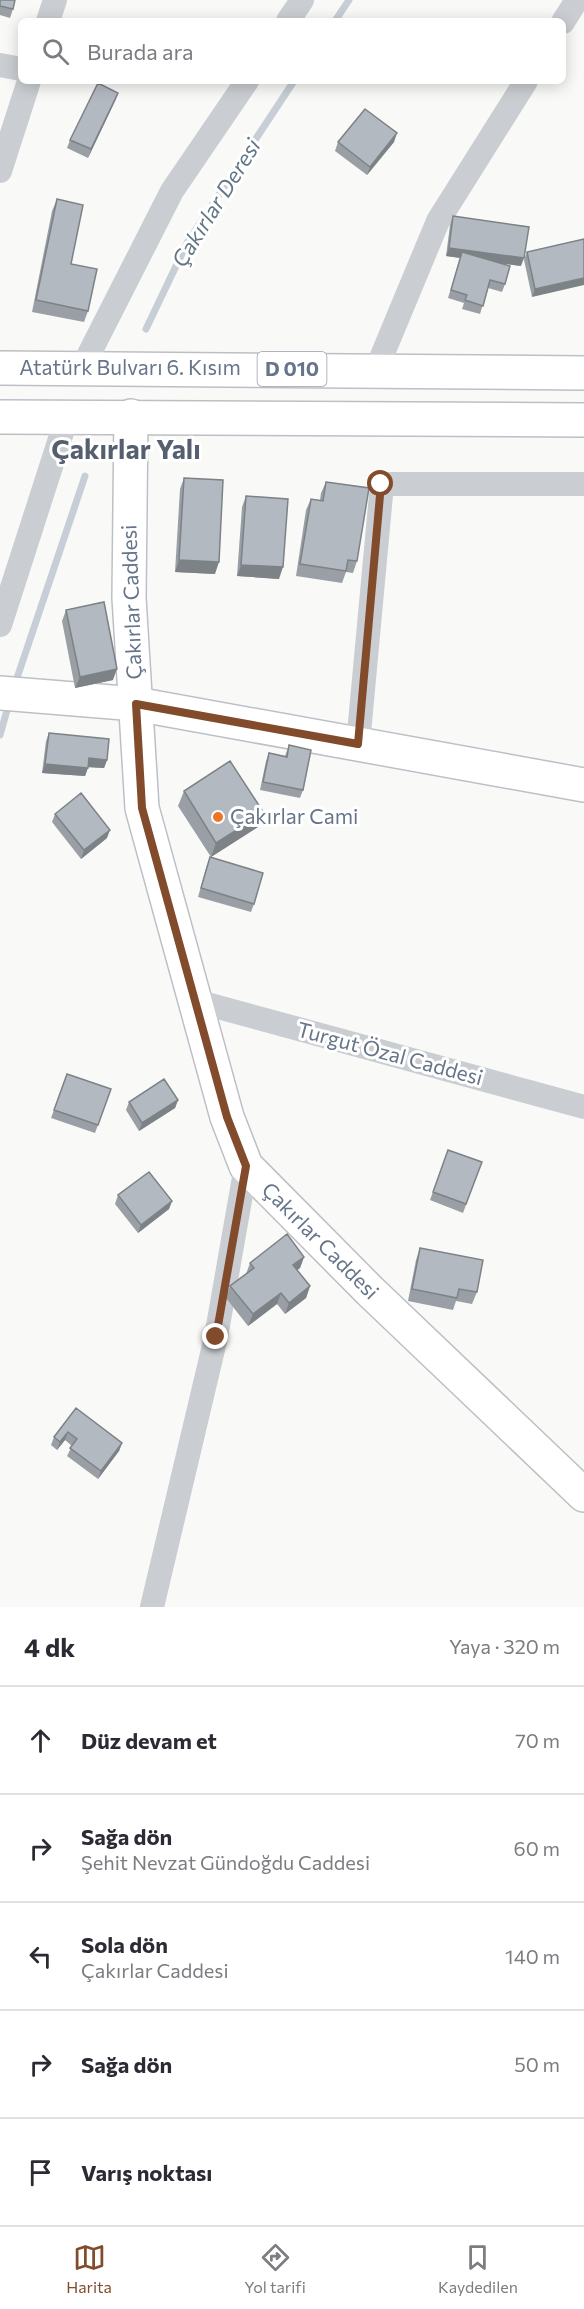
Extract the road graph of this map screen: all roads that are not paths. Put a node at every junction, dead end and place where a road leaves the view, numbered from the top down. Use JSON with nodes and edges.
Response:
{"nodes":[{"id":1,"x":55,"y":0,"type":"edge"},
{"id":2,"x":302,"y":0,"type":"edge"},
{"id":3,"x":577,"y":0,"type":"edge"},
{"id":4,"x":49,"y":18,"type":"edge"},
{"id":5,"x":290,"y":18,"type":"edge"},
{"id":6,"x":566,"y":18,"type":"edge"},
{"id":7,"x":0,"y":64,"type":"edge"},
{"id":8,"x":18,"y":68,"type":"edge"},
{"id":9,"x":28,"y":84,"type":"edge"},
{"id":10,"x":245,"y":84,"type":"edge"},
{"id":11,"x":524,"y":84,"type":"edge"},
{"id":12,"x":0,"y":171,"type":"edge"},
{"id":13,"x":0,"y":368,"type":"edge"},
{"id":14,"x":82,"y":368,"type":"junction"},
{"id":15,"x":376,"y":370,"type":"junction"},
{"id":16,"x":584,"y":373,"type":"edge"},
{"id":17,"x":131,"y":416,"type":"junction"},
{"id":18,"x":0,"y":417,"type":"edge"},
{"id":19,"x":67,"y":417,"type":"junction"},
{"id":20,"x":584,"y":420,"type":"edge"},
{"id":21,"x":584,"y":484,"type":"edge"},
{"id":22,"x":0,"y":625,"type":"edge"},
{"id":23,"x":14,"y":694,"type":"edge"},
{"id":24,"x":136,"y":704,"type":"junction"},
{"id":25,"x":358,"y":744,"type":"junction"},
{"id":26,"x":584,"y":785,"type":"edge"},
{"id":27,"x":196,"y":1001,"type":"junction"},
{"id":28,"x":584,"y":1107,"type":"edge"},
{"id":29,"x":246,"y":1166,"type":"junction"},
{"id":30,"x":584,"y":1495,"type":"edge"},
{"id":31,"x":152,"y":1607,"type":"edge"}],
"edges":[{"from":1,"to":4,"type":"street"},
{"from":2,"to":5,"type":"street"},
{"from":3,"to":6,"type":"street"},
{"from":7,"to":8,"type":"street"},
{"from":9,"to":12,"type":"street"},
{"from":10,"to":14,"type":"street"},
{"from":11,"to":15,"type":"street"},
{"from":13,"to":14,"type":"main road","name":"Atatürk Bulvarı 6. Kısım","number":"D 010"},
{"from":14,"to":15,"type":"main road","name":"Atatürk Bulvarı 6. Kısım","number":"D 010"},
{"from":15,"to":16,"type":"main road","name":"Atatürk Bulvarı 6. Kısım","number":"D 010"},
{"from":17,"to":19,"type":"main road","number":"D 010"},
{"from":17,"to":20,"type":"main road","number":"D 010"},
{"from":17,"to":24,"type":"main road","name":"Çakırlar Caddesi"},
{"from":18,"to":19,"type":"main road","number":"D 010"},
{"from":19,"to":22,"type":"street"},
{"from":21,"to":25,"type":"street"},
{"from":23,"to":24,"type":"main road"},
{"from":24,"to":25,"type":"main road"},
{"from":24,"to":27,"type":"main road","name":"Çakırlar Caddesi"},
{"from":25,"to":26,"type":"main road"},
{"from":27,"to":28,"type":"street","name":"Turgut Özal Caddesi"},
{"from":27,"to":29,"type":"main road","name":"Çakırlar Caddesi"},
{"from":29,"to":30,"type":"main road","name":"Çakırlar Caddesi"},
{"from":29,"to":31,"type":"street"}]}
